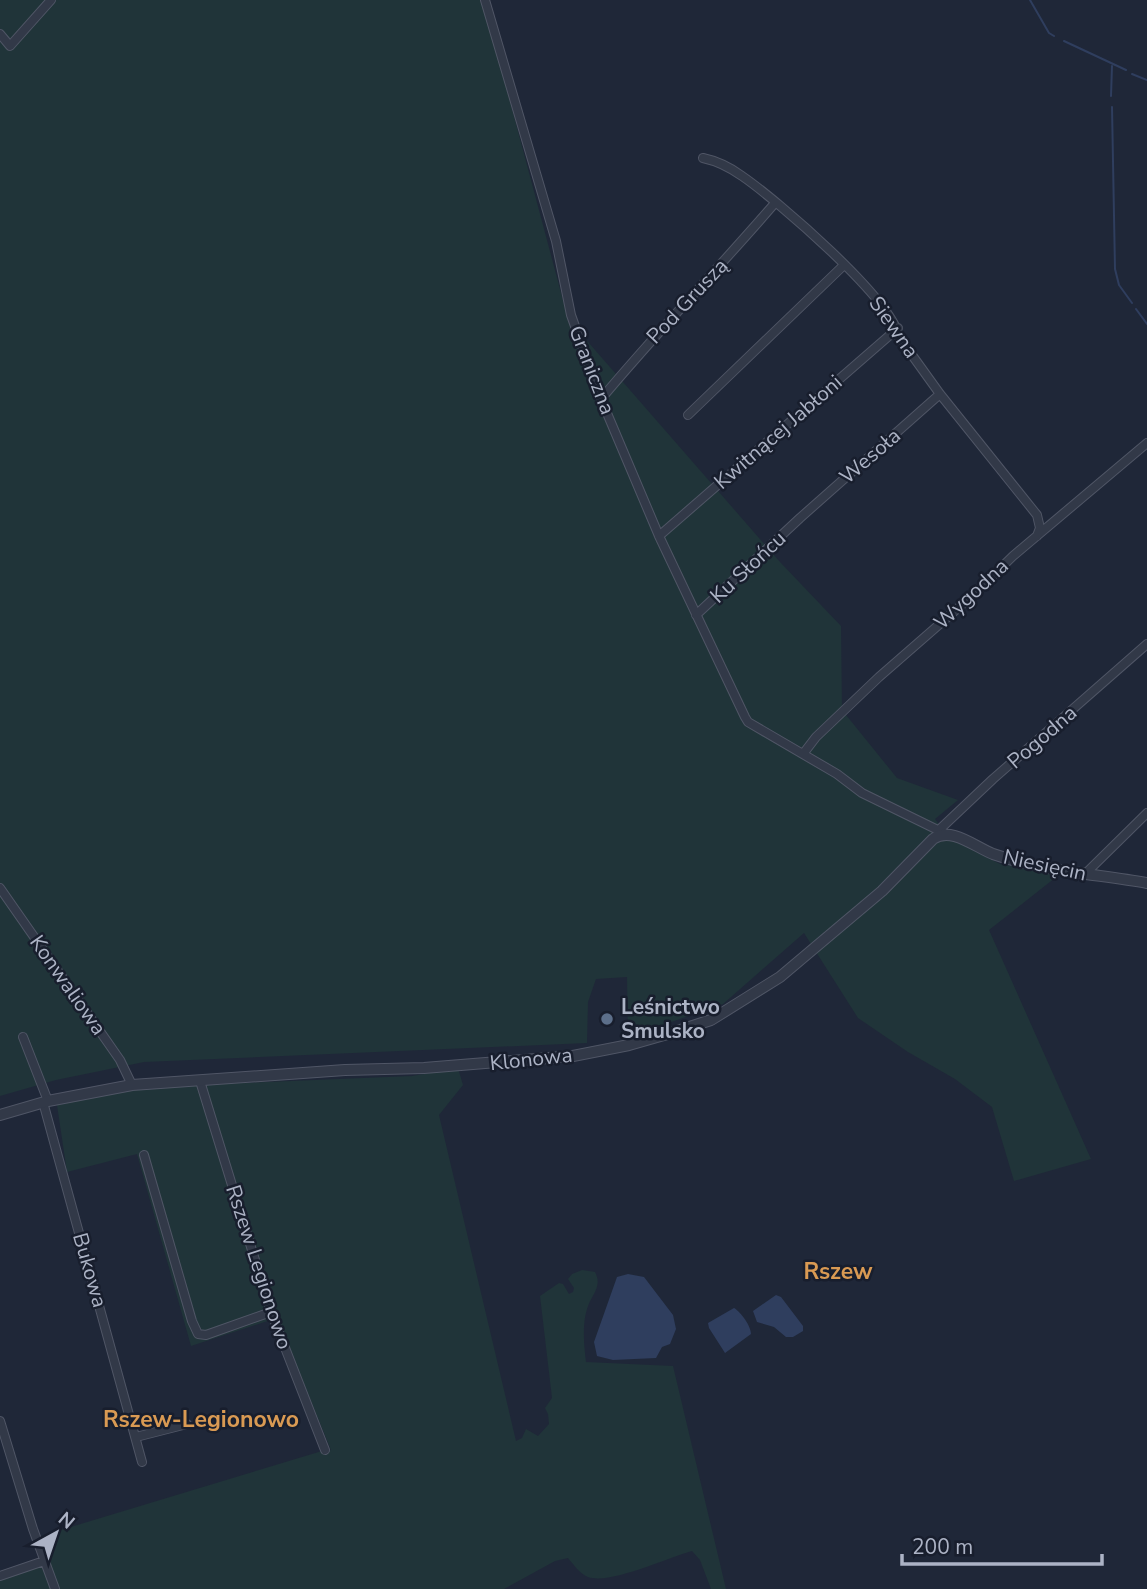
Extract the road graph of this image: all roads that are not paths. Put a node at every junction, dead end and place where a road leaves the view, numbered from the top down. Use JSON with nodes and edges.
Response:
{"nodes":[{"id":1,"x":51,"y":0,"type":"edge"},
{"id":2,"x":485,"y":0,"type":"edge"},
{"id":3,"x":0,"y":34,"type":"edge"},
{"id":4,"x":703,"y":158,"type":"dead end"},
{"id":5,"x":775,"y":203,"type":"junction"},
{"id":6,"x":844,"y":265,"type":"junction"},
{"id":7,"x":898,"y":328,"type":"junction"},
{"id":8,"x":940,"y":394,"type":"junction"},
{"id":9,"x":601,"y":399,"type":"junction"},
{"id":10,"x":688,"y":415,"type":"dead end"},
{"id":11,"x":1147,"y":443,"type":"edge"},
{"id":12,"x":800,"y":518,"type":"joint"},
{"id":13,"x":659,"y":536,"type":"junction"},
{"id":14,"x":1037,"y":536,"type":"junction"},
{"id":15,"x":696,"y":615,"type":"junction"},
{"id":16,"x":1147,"y":645,"type":"edge"},
{"id":17,"x":803,"y":754,"type":"junction"},
{"id":18,"x":1147,"y":813,"type":"edge"},
{"id":19,"x":942,"y":832,"type":"junction"},
{"id":20,"x":1085,"y":874,"type":"junction"},
{"id":21,"x":1147,"y":883,"type":"edge"},
{"id":22,"x":0,"y":888,"type":"edge"},
{"id":23,"x":23,"y":1037,"type":"dead end"},
{"id":24,"x":200,"y":1082,"type":"junction"},
{"id":25,"x":132,"y":1085,"type":"junction"},
{"id":26,"x":46,"y":1101,"type":"junction"},
{"id":27,"x":0,"y":1115,"type":"edge"},
{"id":28,"x":144,"y":1155,"type":"dead end"},
{"id":29,"x":271,"y":1312,"type":"junction"},
{"id":30,"x":0,"y":1421,"type":"edge"},
{"id":31,"x":187,"y":1424,"type":"dead end"},
{"id":32,"x":136,"y":1437,"type":"junction"},
{"id":33,"x":325,"y":1450,"type":"dead end"},
{"id":34,"x":142,"y":1462,"type":"dead end"},
{"id":35,"x":44,"y":1561,"type":"junction"},
{"id":36,"x":0,"y":1576,"type":"edge"},
{"id":37,"x":55,"y":1589,"type":"edge"}],
"edges":[{"from":1,"to":3,"type":"street"},
{"from":2,"to":9,"type":"street","name":"Graniczna"},
{"from":4,"to":5,"type":"street","name":"Siewna"},
{"from":5,"to":6,"type":"street","name":"Siewna"},
{"from":5,"to":9,"type":"street","name":"Pod Gruszą"},
{"from":6,"to":7,"type":"street","name":"Siewna"},
{"from":6,"to":10,"type":"street"},
{"from":7,"to":8,"type":"street","name":"Siewna"},
{"from":7,"to":13,"type":"street","name":"Kwitnącej Jabłoni"},
{"from":8,"to":12,"type":"street","name":"Wesoła"},
{"from":8,"to":14,"type":"street","name":"Siewna"},
{"from":9,"to":13,"type":"street","name":"Graniczna"},
{"from":11,"to":14,"type":"street","name":"Wygodna"},
{"from":12,"to":15,"type":"street","name":"Ku Słońcu"},
{"from":13,"to":15,"type":"street","name":"Graniczna"},
{"from":14,"to":17,"type":"street","name":"Wygodna"},
{"from":15,"to":17,"type":"street","name":"Graniczna"},
{"from":16,"to":19,"type":"street","name":"Pogodna"},
{"from":17,"to":19,"type":"street"},
{"from":18,"to":20,"type":"street"},
{"from":19,"to":20,"type":"street","name":"Niesięcin"},
{"from":19,"to":24,"type":"street","name":"Klonowa"},
{"from":20,"to":21,"type":"street","name":"Niesięcin"},
{"from":22,"to":25,"type":"street","name":"Konwaliowa"},
{"from":23,"to":26,"type":"street"},
{"from":24,"to":25,"type":"street","name":"Klonowa"},
{"from":24,"to":29,"type":"street","name":"Rszew Legionowo"},
{"from":25,"to":26,"type":"street","name":"Klonowa"},
{"from":26,"to":27,"type":"street","name":"Klonowa"},
{"from":26,"to":32,"type":"street","name":"Bukowa"},
{"from":28,"to":29,"type":"street"},
{"from":29,"to":33,"type":"street","name":"Rszew Legionowo"},
{"from":30,"to":35,"type":"street"},
{"from":31,"to":32,"type":"street"},
{"from":32,"to":34,"type":"street","name":"Bukowa"},
{"from":35,"to":36,"type":"street"},
{"from":35,"to":37,"type":"street"}]}
